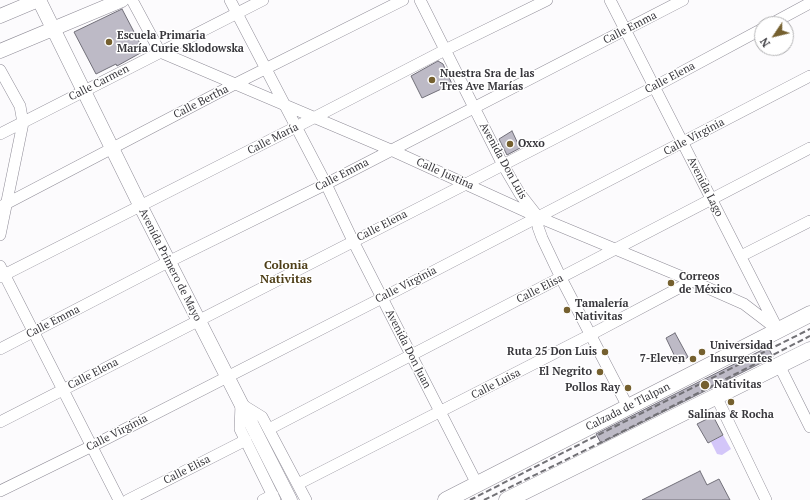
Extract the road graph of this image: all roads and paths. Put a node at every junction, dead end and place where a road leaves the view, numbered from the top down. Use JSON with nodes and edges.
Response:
{"nodes":[{"id":1,"x":39,"y":0,"type":"edge"},
{"id":2,"x":122,"y":0,"type":"edge"},
{"id":3,"x":132,"y":0,"type":"edge"},
{"id":4,"x":230,"y":0,"type":"edge"},
{"id":5,"x":263,"y":0,"type":"edge"},
{"id":6,"x":403,"y":0,"type":"edge"},
{"id":7,"x":420,"y":0,"type":"edge"},
{"id":8,"x":547,"y":0,"type":"edge"},
{"id":9,"x":610,"y":0,"type":"edge"},
{"id":10,"x":683,"y":0,"type":"edge"},
{"id":11,"x":810,"y":1,"type":"edge"},
{"id":12,"x":237,"y":14,"type":"junction"},
{"id":13,"x":0,"y":16,"type":"edge"},
{"id":14,"x":785,"y":16,"type":"edge"},
{"id":15,"x":52,"y":29,"type":"junction"},
{"id":16,"x":625,"y":30,"type":"junction"},
{"id":17,"x":754,"y":33,"type":"edge"},
{"id":18,"x":445,"y":50,"type":"junction"},
{"id":19,"x":0,"y":51,"type":"edge"},
{"id":20,"x":160,"y":52,"type":"junction"},
{"id":21,"x":266,"y":69,"type":"junction"},
{"id":22,"x":1,"y":76,"type":"edge"},
{"id":23,"x":810,"y":76,"type":"edge"},
{"id":24,"x":235,"y":84,"type":"junction"},
{"id":25,"x":654,"y":87,"type":"junction"},
{"id":26,"x":83,"y":92,"type":"junction"},
{"id":27,"x":284,"y":104,"type":"junction"},
{"id":28,"x":474,"y":108,"type":"junction"},
{"id":29,"x":314,"y":118,"type":"junction"},
{"id":30,"x":23,"y":123,"type":"junction"},
{"id":31,"x":296,"y":127,"type":"junction"},
{"id":32,"x":0,"y":134,"type":"edge"},
{"id":33,"x":683,"y":143,"type":"junction"},
{"id":34,"x":111,"y":148,"type":"junction"},
{"id":35,"x":810,"y":148,"type":"edge"},
{"id":36,"x":391,"y":150,"type":"junction"},
{"id":37,"x":503,"y":165,"type":"junction"},
{"id":38,"x":326,"y":184,"type":"junction"},
{"id":39,"x":466,"y":184,"type":"junction"},
{"id":40,"x":711,"y":201,"type":"junction"},
{"id":41,"x":3,"y":205,"type":"edge"},
{"id":42,"x":140,"y":205,"type":"junction"},
{"id":43,"x":538,"y":217,"type":"junction"},
{"id":44,"x":810,"y":221,"type":"edge"},
{"id":45,"x":0,"y":235,"type":"edge"},
{"id":46,"x":353,"y":241,"type":"junction"},
{"id":47,"x":616,"y":249,"type":"junction"},
{"id":48,"x":741,"y":256,"type":"junction"},
{"id":49,"x":168,"y":262,"type":"junction"},
{"id":50,"x":1,"y":273,"type":"edge"},
{"id":51,"x":561,"y":278,"type":"junction"},
{"id":52,"x":692,"y":280,"type":"junction"},
{"id":53,"x":382,"y":298,"type":"junction"},
{"id":54,"x":810,"y":314,"type":"edge"},
{"id":55,"x":199,"y":320,"type":"junction"},
{"id":56,"x":778,"y":330,"type":"junction"},
{"id":57,"x":33,"y":332,"type":"junction"},
{"id":58,"x":590,"y":335,"type":"junction"},
{"id":59,"x":0,"y":349,"type":"edge"},
{"id":60,"x":810,"y":350,"type":"edge"},
{"id":61,"x":411,"y":356,"type":"junction"},
{"id":62,"x":779,"y":365,"type":"junction"},
{"id":63,"x":227,"y":377,"type":"junction"},
{"id":64,"x":64,"y":390,"type":"junction"},
{"id":65,"x":716,"y":396,"type":"junction"},
{"id":66,"x":241,"y":404,"type":"junction"},
{"id":67,"x":628,"y":407,"type":"junction"},
{"id":68,"x":440,"y":412,"type":"junction"},
{"id":69,"x":0,"y":422,"type":"edge"},
{"id":70,"x":810,"y":427,"type":"edge"},
{"id":71,"x":269,"y":429,"type":"junction"},
{"id":72,"x":246,"y":440,"type":"junction"},
{"id":73,"x":92,"y":446,"type":"junction"},
{"id":74,"x":298,"y":484,"type":"junction"},
{"id":75,"x":477,"y":484,"type":"junction"},
{"id":76,"x":0,"y":491,"type":"edge"},
{"id":77,"x":270,"y":498,"type":"edge"},
{"id":78,"x":515,"y":498,"type":"edge"},
{"id":79,"x":119,"y":500,"type":"edge"},
{"id":80,"x":128,"y":500,"type":"edge"},
{"id":81,"x":290,"y":500,"type":"edge"},
{"id":82,"x":306,"y":500,"type":"edge"},
{"id":83,"x":446,"y":500,"type":"edge"},
{"id":84,"x":766,"y":500,"type":"edge"}],
"edges":[{"from":1,"to":13,"type":"main road"},
{"from":1,"to":15,"type":"main road","name":"Avenida Primero de Mayo"},
{"from":2,"to":15,"type":"main road"},
{"from":3,"to":20,"type":"street"},
{"from":4,"to":12,"type":"street","name":"Avenida Don Juan"},
{"from":5,"to":12,"type":"street","name":"Calle Carmen"},
{"from":6,"to":21,"type":"street","name":"Calle Bertha"},
{"from":7,"to":18,"type":"street","name":"Avenida Don Luis"},
{"from":8,"to":18,"type":"street","name":"Calle María"},
{"from":9,"to":16,"type":"street","name":"Avenida Lago"},
{"from":10,"to":16,"type":"street","name":"Calle Emma"},
{"from":11,"to":14,"type":"street"},
{"from":12,"to":20,"type":"street","name":"Calle Carmen"},
{"from":12,"to":21,"type":"street","name":"Avenida Don Juan"},
{"from":15,"to":19,"type":"main road"},
{"from":15,"to":26,"type":"main road","name":"Avenida Primero de Mayo"},
{"from":16,"to":25,"type":"street","name":"Avenida Lago"},
{"from":16,"to":28,"type":"street","name":"Calle Emma"},
{"from":17,"to":25,"type":"street","name":"Calle Elena"},
{"from":18,"to":28,"type":"street","name":"Avenida Don Luis"},
{"from":18,"to":29,"type":"street","name":"Calle María"},
{"from":20,"to":24,"type":"street","name":"Calle Justina"},
{"from":20,"to":26,"type":"street","name":"Calle Carmen"},
{"from":21,"to":24,"type":"street","name":"Calle Bertha"},
{"from":21,"to":27,"type":"street","name":"Avenida Don Juan"},
{"from":22,"to":30,"type":"street"},
{"from":23,"to":33,"type":"street","name":"Calle Virginia"},
{"from":24,"to":27,"type":"street","name":"Calle Justina"},
{"from":24,"to":34,"type":"street","name":"Calle Bertha"},
{"from":25,"to":33,"type":"street","name":"Avenida Lago"},
{"from":25,"to":37,"type":"street","name":"Calle Elena"},
{"from":26,"to":30,"type":"street","name":"Calle Carmen"},
{"from":26,"to":34,"type":"main road","name":"Avenida Primero de Mayo"},
{"from":27,"to":29,"type":"street","name":"Calle Justina"},
{"from":27,"to":31,"type":"street","name":"Avenida Don Juan"},
{"from":28,"to":36,"type":"street","name":"Calle Emma"},
{"from":28,"to":37,"type":"street","name":"Avenida Don Luis"},
{"from":29,"to":31,"type":"street","name":"Calle María"},
{"from":29,"to":36,"type":"street","name":"Calle Justina"},
{"from":30,"to":32,"type":"street","name":"Calle Carmen"},
{"from":30,"to":41,"type":"street"},
{"from":31,"to":38,"type":"street","name":"Avenida Don Juan"},
{"from":31,"to":42,"type":"street","name":"Calle María"},
{"from":33,"to":40,"type":"street","name":"Avenida Lago"},
{"from":33,"to":43,"type":"street","name":"Calle Virginia"},
{"from":34,"to":41,"type":"street","name":"Calle Bertha"},
{"from":34,"to":42,"type":"main road","name":"Avenida Primero de Mayo"},
{"from":35,"to":40,"type":"street","name":"Calle Elisa"},
{"from":36,"to":38,"type":"street","name":"Calle Emma"},
{"from":36,"to":39,"type":"street","name":"Calle Justina"},
{"from":37,"to":39,"type":"street","name":"Calle Elena"},
{"from":37,"to":43,"type":"street","name":"Avenida Don Luis"},
{"from":38,"to":46,"type":"street","name":"Avenida Don Juan"},
{"from":38,"to":49,"type":"street","name":"Calle Emma"},
{"from":39,"to":43,"type":"street","name":"Calle Justina"},
{"from":39,"to":46,"type":"street","name":"Calle Elena"},
{"from":40,"to":47,"type":"street","name":"Calle Elisa"},
{"from":40,"to":48,"type":"street","name":"Avenida Lago"},
{"from":41,"to":45,"type":"street"},
{"from":42,"to":49,"type":"main road","name":"Avenida Primero de Mayo"},
{"from":42,"to":50,"type":"street","name":"Calle María"},
{"from":43,"to":47,"type":"street","name":"Calle Justina"},
{"from":43,"to":51,"type":"street","name":"Avenida Don Luis"},
{"from":43,"to":53,"type":"street","name":"Calle Virginia"},
{"from":44,"to":48,"type":"street"},
{"from":46,"to":53,"type":"street","name":"Avenida Don Juan"},
{"from":46,"to":55,"type":"street","name":"Calle Elena"},
{"from":47,"to":51,"type":"street","name":"Calle Elisa"},
{"from":47,"to":52,"type":"street","name":"Calle Justina"},
{"from":48,"to":56,"type":"street","name":"Avenida Lago"},
{"from":49,"to":55,"type":"main road","name":"Avenida Primero de Mayo"},
{"from":49,"to":57,"type":"street","name":"Calle Emma"},
{"from":50,"to":57,"type":"street"},
{"from":51,"to":58,"type":"street","name":"Avenida Don Luis"},
{"from":51,"to":61,"type":"street","name":"Calle Elisa"},
{"from":52,"to":56,"type":"street","name":"Calle Justina"},
{"from":52,"to":58,"type":"street","name":"Calle Luisa"},
{"from":53,"to":61,"type":"street","name":"Avenida Don Juan"},
{"from":53,"to":63,"type":"street","name":"Calle Virginia"},
{"from":54,"to":56,"type":"highway","name":"Calzada de Tlalpan"},
{"from":55,"to":63,"type":"main road","name":"Avenida Primero de Mayo"},
{"from":55,"to":64,"type":"street","name":"Calle Elena"},
{"from":56,"to":67,"type":"highway","name":"Calzada de Tlalpan"},
{"from":57,"to":59,"type":"street","name":"Calle Emma"},
{"from":57,"to":64,"type":"street"},
{"from":58,"to":67,"type":"street","name":"Avenida Don Luis"},
{"from":58,"to":68,"type":"street","name":"Calle Luisa"},
{"from":60,"to":62,"type":"highway"},
{"from":61,"to":68,"type":"street","name":"Avenida Don Juan"},
{"from":61,"to":71,"type":"street","name":"Calle Elisa"},
{"from":62,"to":65,"type":"highway"},
{"from":62,"to":70,"type":"street"},
{"from":63,"to":66,"type":"main road","name":"Avenida Primero de Mayo"},
{"from":63,"to":73,"type":"street","name":"Calle Virginia"},
{"from":64,"to":69,"type":"street","name":"Calle Elena"},
{"from":64,"to":73,"type":"street"},
{"from":65,"to":78,"type":"highway"},
{"from":65,"to":84,"type":"street"},
{"from":66,"to":71,"type":"street"},
{"from":66,"to":72,"type":"street"},
{"from":66,"to":81,"type":"main road","name":"Avenida Primero de Mayo"},
{"from":67,"to":75,"type":"highway","name":"Calzada de Tlalpan"},
{"from":68,"to":74,"type":"street","name":"Calle Luisa"},
{"from":68,"to":75,"type":"street","name":"Avenida Don Juan"},
{"from":71,"to":74,"type":"street"},
{"from":72,"to":77,"type":"street"},
{"from":72,"to":80,"type":"street","name":"Calle Elisa"},
{"from":73,"to":76,"type":"street","name":"Calle Virginia"},
{"from":73,"to":79,"type":"street"},
{"from":74,"to":82,"type":"street"},
{"from":75,"to":83,"type":"highway","name":"Calzada de Tlalpan"}]}
